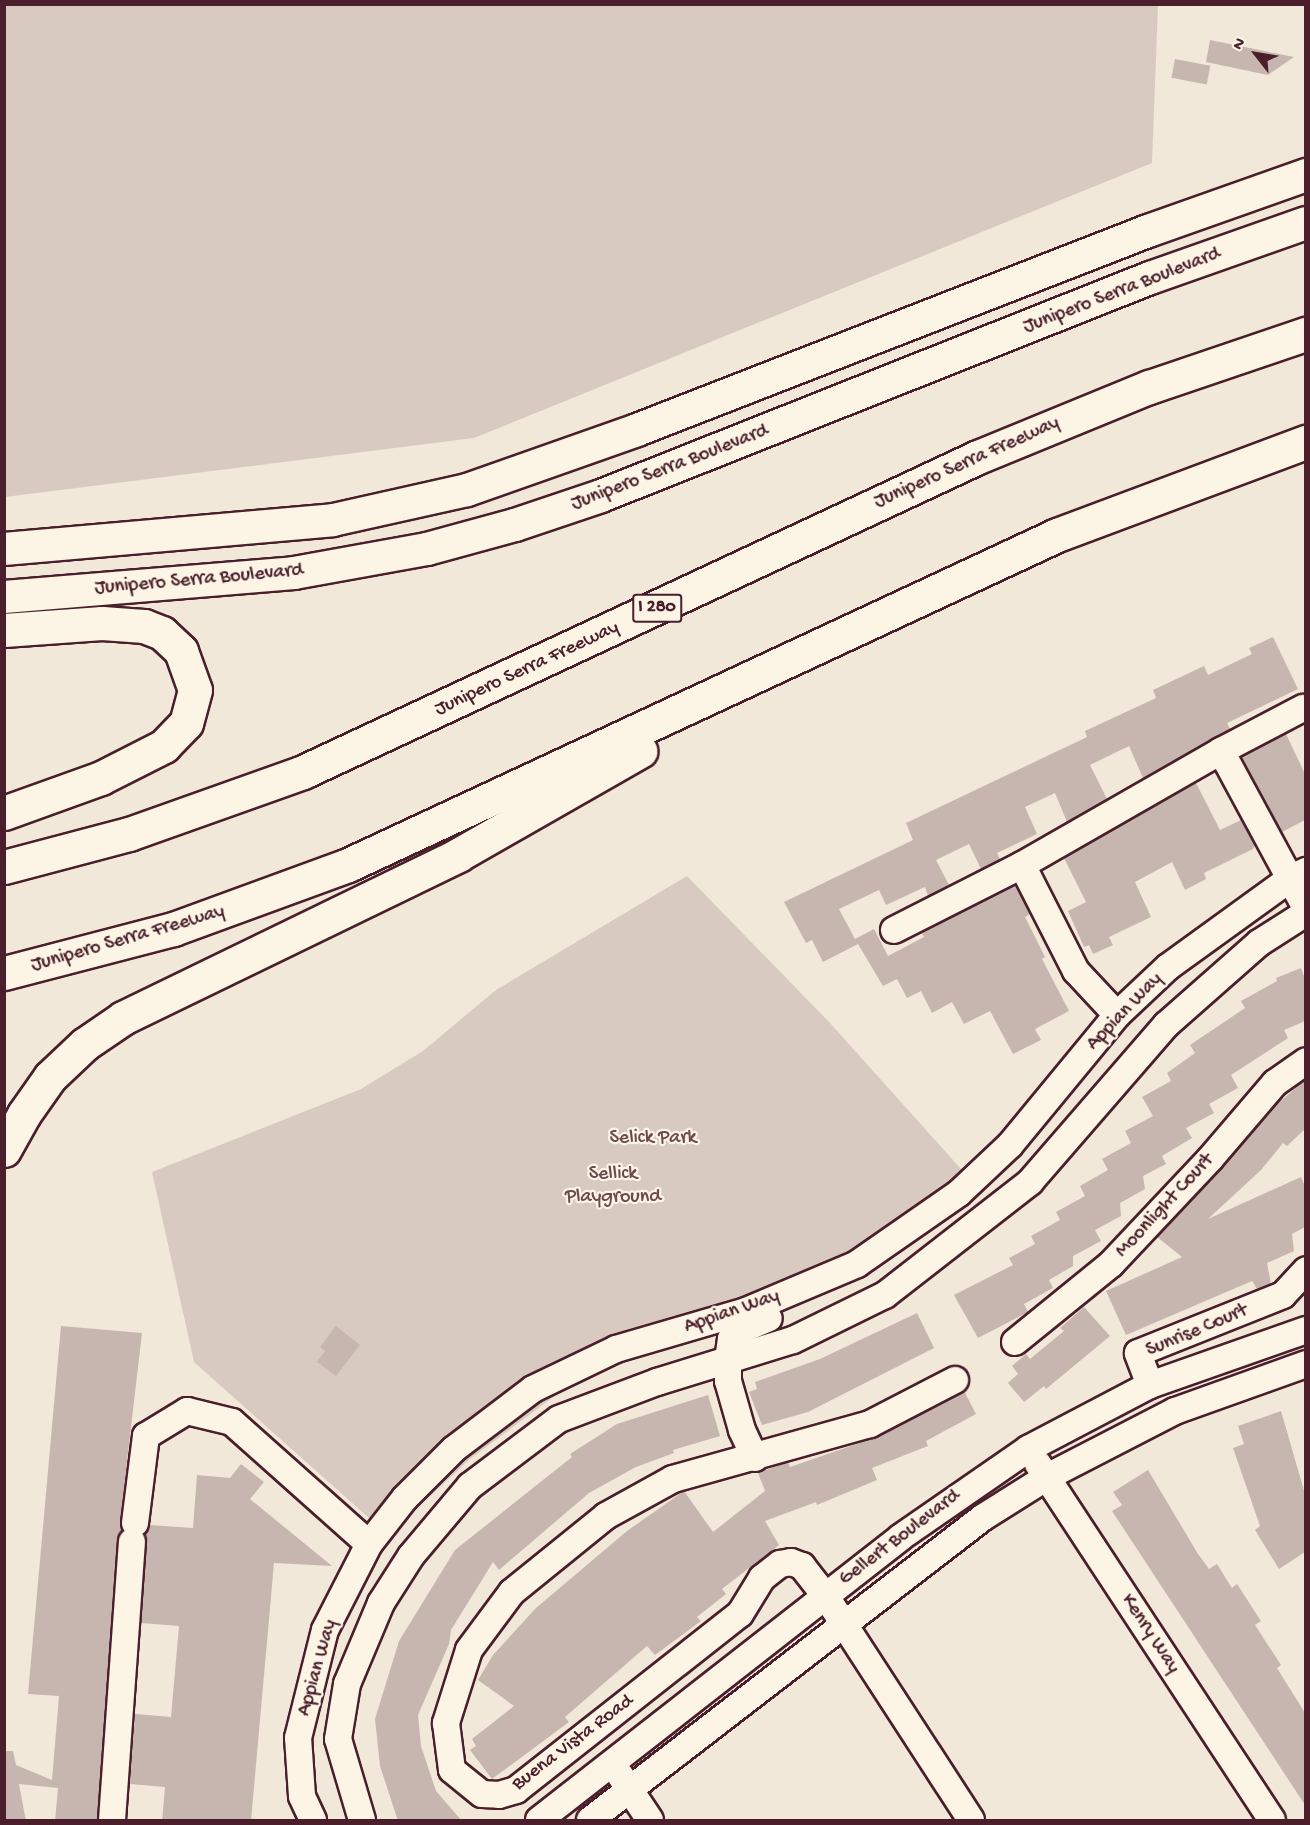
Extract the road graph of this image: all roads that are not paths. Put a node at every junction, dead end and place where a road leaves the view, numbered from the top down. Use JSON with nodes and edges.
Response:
{"nodes":[{"id":1,"x":1305,"y":175,"type":"edge"},
{"id":2,"x":1305,"y":223,"type":"edge"},
{"id":3,"x":1305,"y":334,"type":"edge"},
{"id":4,"x":1305,"y":442,"type":"edge"},
{"id":5,"x":8,"y":549,"type":"edge"},
{"id":6,"x":4,"y":597,"type":"edge"},
{"id":7,"x":4,"y":630,"type":"edge"},
{"id":8,"x":807,"y":651,"type":"junction"},
{"id":9,"x":1303,"y":708,"type":"dead end"},
{"id":10,"x":1221,"y":751,"type":"junction"},
{"id":11,"x":4,"y":813,"type":"edge"},
{"id":12,"x":1022,"y":865,"type":"junction"},
{"id":13,"x":4,"y":867,"type":"edge"},
{"id":14,"x":1298,"y":874,"type":"edge"},
{"id":15,"x":1305,"y":908,"type":"edge"},
{"id":16,"x":1305,"y":913,"type":"edge"},
{"id":17,"x":894,"y":930,"type":"dead end"},
{"id":18,"x":4,"y":973,"type":"edge"},
{"id":19,"x":1117,"y":1015,"type":"junction"},
{"id":20,"x":1305,"y":1061,"type":"edge"},
{"id":21,"x":4,"y":1150,"type":"edge"},
{"id":22,"x":843,"y":1270,"type":"junction"},
{"id":23,"x":1305,"y":1270,"type":"edge"},
{"id":24,"x":1283,"y":1294,"type":"junction"},
{"id":25,"x":1299,"y":1331,"type":"edge"},
{"id":26,"x":1015,"y":1342,"type":"dead end"},
{"id":27,"x":728,"y":1360,"type":"junction"},
{"id":28,"x":1305,"y":1367,"type":"edge"},
{"id":29,"x":955,"y":1380,"type":"dead end"},
{"id":30,"x":1150,"y":1385,"type":"junction"},
{"id":31,"x":1028,"y":1449,"type":"junction"},
{"id":32,"x":755,"y":1458,"type":"junction"},
{"id":33,"x":1047,"y":1477,"type":"junction"},
{"id":34,"x":369,"y":1544,"type":"junction"},
{"id":35,"x":825,"y":1595,"type":"junction"},
{"id":36,"x":844,"y":1623,"type":"junction"},
{"id":37,"x":611,"y":1763,"type":"junction"},
{"id":38,"x":629,"y":1789,"type":"junction"},
{"id":39,"x":112,"y":1821,"type":"edge"},
{"id":40,"x":314,"y":1821,"type":"edge"},
{"id":41,"x":363,"y":1821,"type":"edge"},
{"id":42,"x":539,"y":1821,"type":"edge"},
{"id":43,"x":590,"y":1821,"type":"edge"},
{"id":44,"x":651,"y":1821,"type":"edge"},
{"id":45,"x":971,"y":1821,"type":"edge"},
{"id":46,"x":1272,"y":1821,"type":"edge"}],
"edges":[{"from":1,"to":5,"type":"main road"},
{"from":2,"to":6,"type":"main road","name":"Junipero Serra Boulevard"},
{"from":3,"to":13,"type":"highway","name":"Junipero Serra Freeway","number":"I 280"},
{"from":4,"to":8,"type":"highway","name":"Junipero Serra Freeway"},
{"from":7,"to":11,"type":"highway"},
{"from":8,"to":18,"type":"highway","name":"Junipero Serra Freeway"},
{"from":8,"to":21,"type":"highway"},
{"from":9,"to":10,"type":"street"},
{"from":10,"to":12,"type":"street"},
{"from":10,"to":14,"type":"street"},
{"from":12,"to":17,"type":"street"},
{"from":12,"to":19,"type":"street"},
{"from":14,"to":15,"type":"street"},
{"from":14,"to":19,"type":"street","name":"Appian Way"},
{"from":16,"to":27,"type":"street","name":"Appian Way"},
{"from":19,"to":22,"type":"street","name":"Appian Way"},
{"from":20,"to":26,"type":"street","name":"Moonlight Court"},
{"from":22,"to":27,"type":"street"},
{"from":22,"to":34,"type":"street","name":"Appian Way"},
{"from":23,"to":24,"type":"street","name":"Sunrise Court"},
{"from":24,"to":25,"type":"street"},
{"from":24,"to":30,"type":"street","name":"Sunrise Court"},
{"from":25,"to":28,"type":"street"},
{"from":25,"to":30,"type":"street","name":"Gellert Boulevard"},
{"from":27,"to":32,"type":"street"},
{"from":27,"to":41,"type":"street","name":"Appian Way"},
{"from":28,"to":33,"type":"street","name":"Gellert Boulevard"},
{"from":29,"to":32,"type":"street","name":"Buena Vista Road"},
{"from":30,"to":31,"type":"street","name":"Gellert Boulevard"},
{"from":31,"to":33,"type":"street","name":"Kenry Way"},
{"from":31,"to":35,"type":"street","name":"Gellert Boulevard"},
{"from":32,"to":35,"type":"street","name":"Buena Vista Road"},
{"from":33,"to":36,"type":"street","name":"Gellert Boulevard"},
{"from":33,"to":46,"type":"street","name":"Kenry Way"},
{"from":34,"to":39,"type":"street"},
{"from":34,"to":40,"type":"street","name":"Appian Way"},
{"from":35,"to":36,"type":"street"},
{"from":35,"to":37,"type":"street","name":"Gellert Boulevard"},
{"from":36,"to":38,"type":"street","name":"Gellert Boulevard"},
{"from":36,"to":45,"type":"street"},
{"from":37,"to":38,"type":"street"},
{"from":37,"to":42,"type":"street","name":"Gellert Boulevard"},
{"from":38,"to":43,"type":"street","name":"Gellert Boulevard"},
{"from":38,"to":44,"type":"street"}]}
